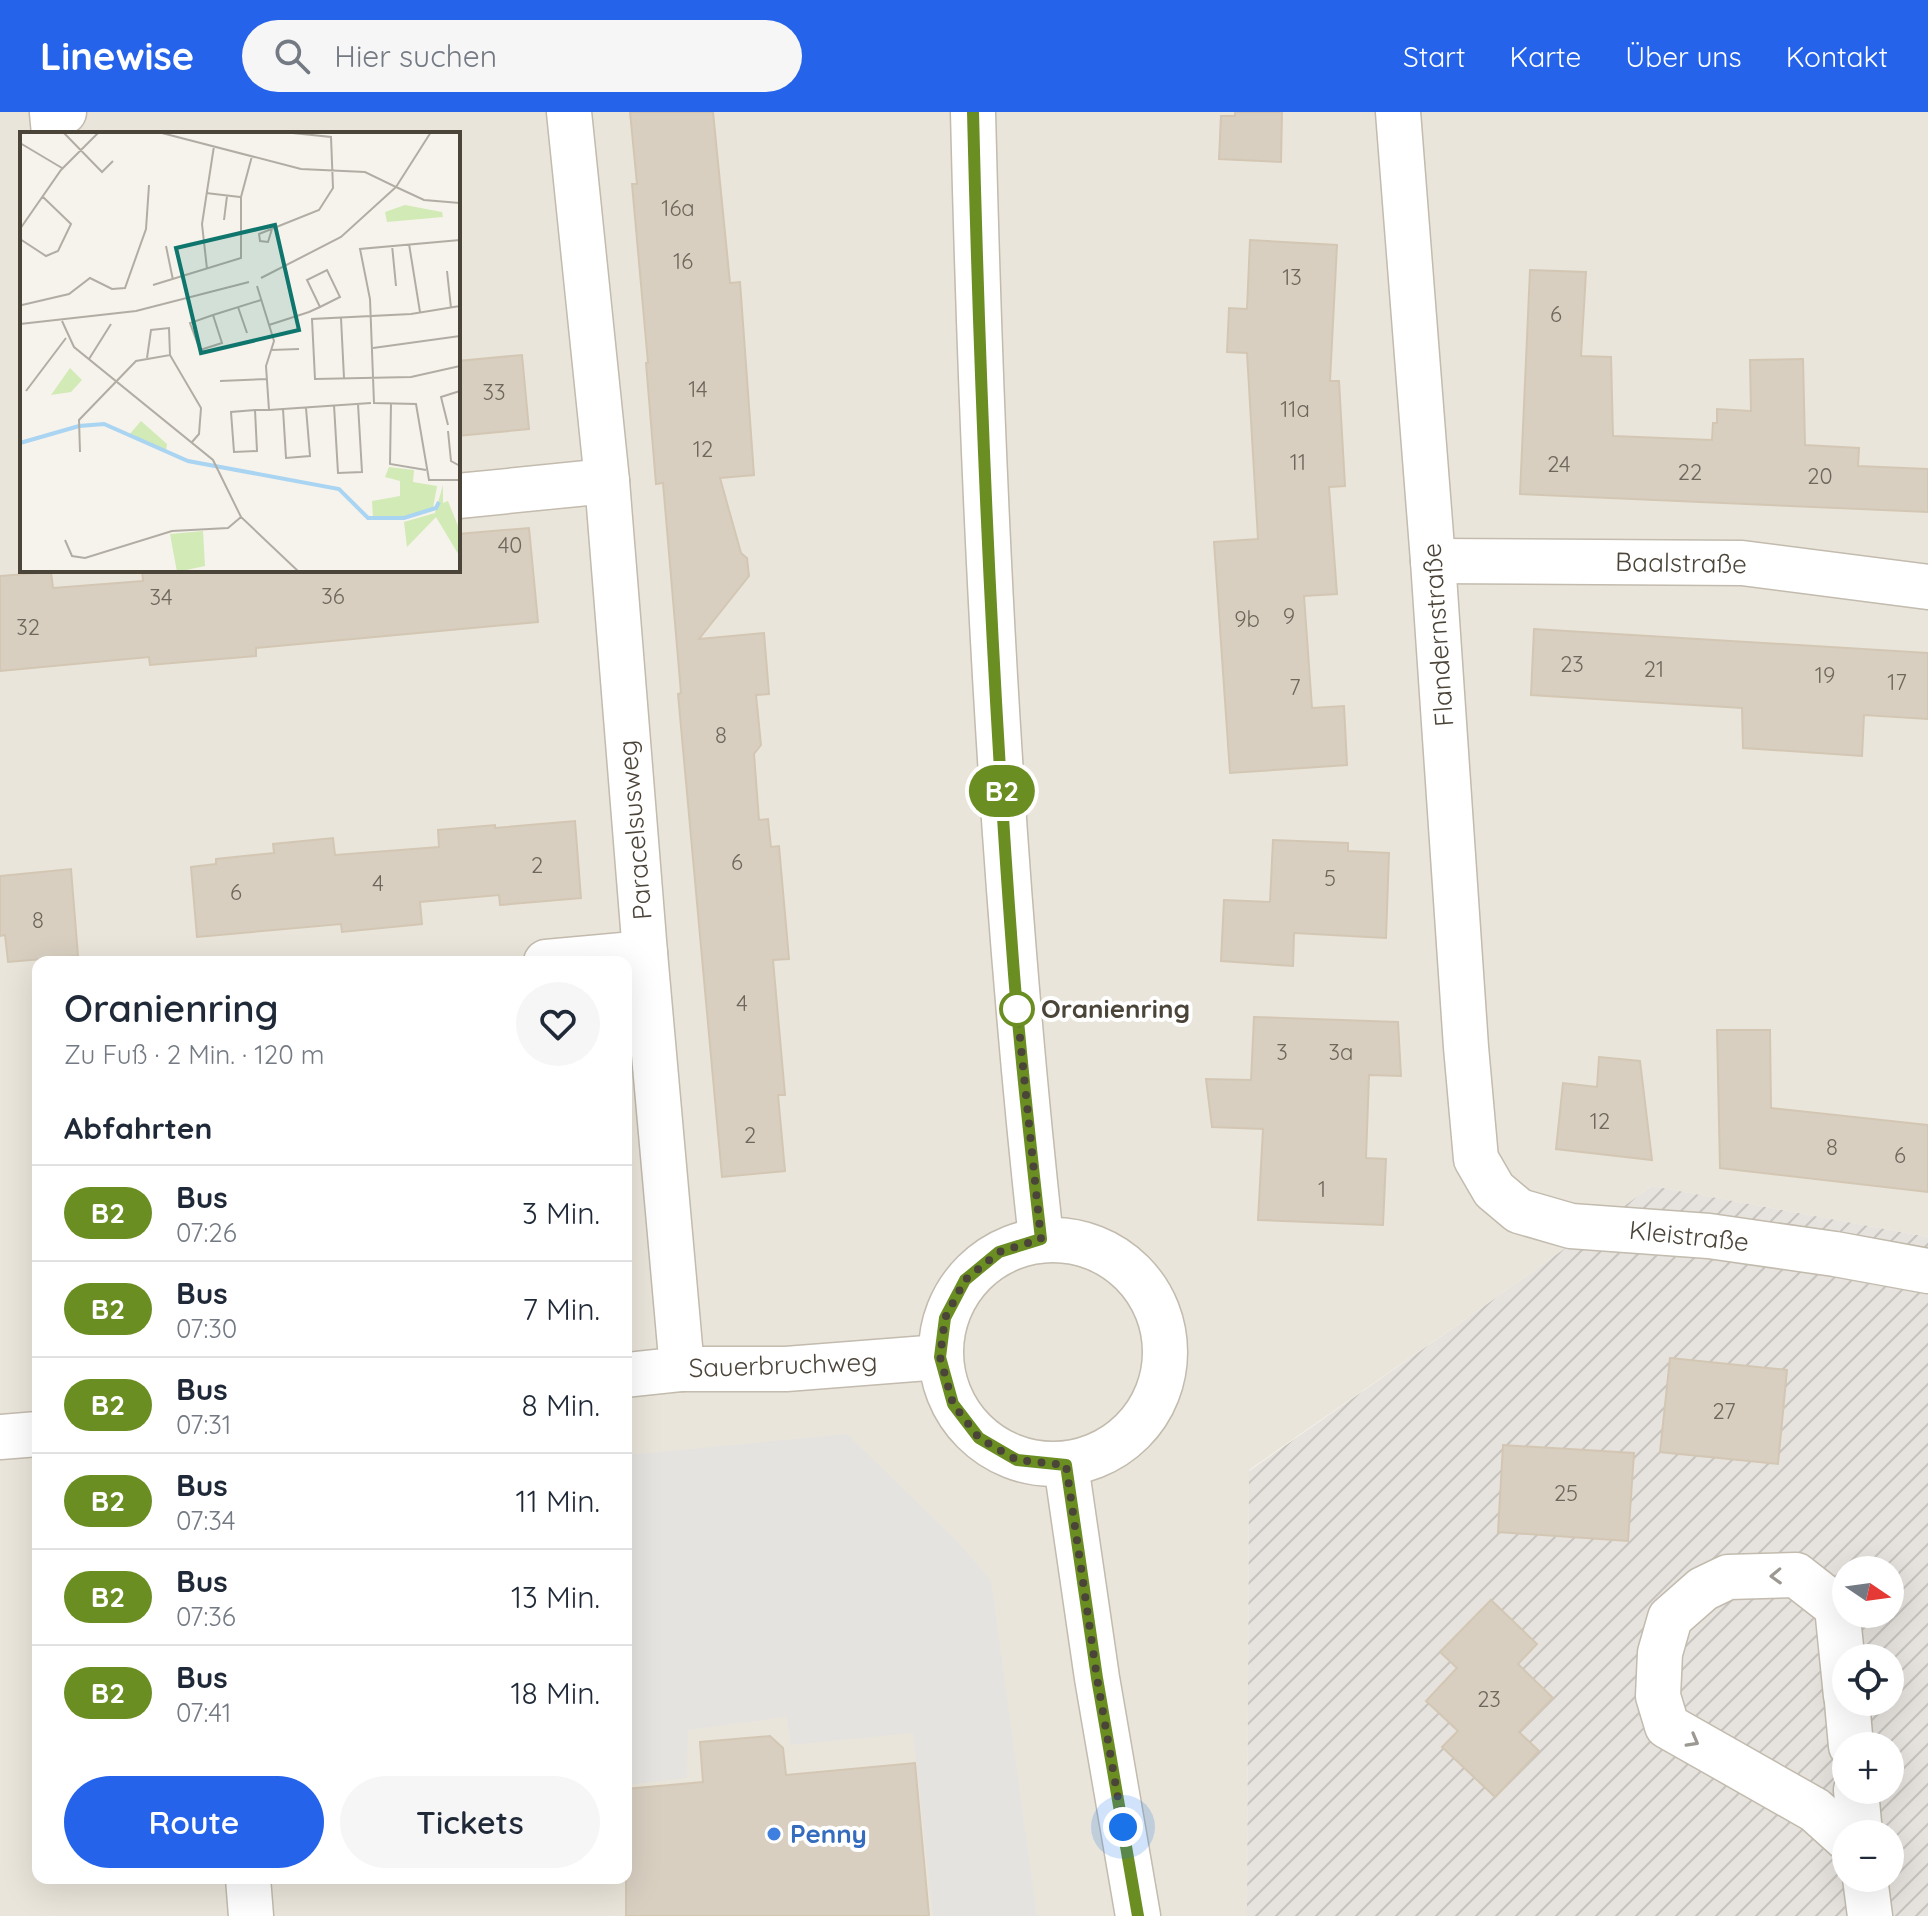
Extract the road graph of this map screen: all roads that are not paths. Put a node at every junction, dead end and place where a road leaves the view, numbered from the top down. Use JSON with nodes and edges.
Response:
{"nodes":[{"id":1,"x":64,"y":112,"type":"edge"},
{"id":2,"x":569,"y":112,"type":"edge"},
{"id":3,"x":973,"y":112,"type":"edge"},
{"id":4,"x":1398,"y":112,"type":"edge"},
{"id":5,"x":54,"y":132,"type":"edge"},
{"id":6,"x":607,"y":481,"type":"junction"},
{"id":7,"x":460,"y":496,"type":"edge"},
{"id":8,"x":1433,"y":561,"type":"junction"},
{"id":9,"x":1928,"y":587,"type":"edge"},
{"id":10,"x":645,"y":953,"type":"junction"},
{"id":11,"x":612,"y":956,"type":"edge"},
{"id":12,"x":1476,"y":1159,"type":"joint"},
{"id":13,"x":1041,"y":1239,"type":"junction"},
{"id":14,"x":1928,"y":1271,"type":"edge"},
{"id":15,"x":940,"y":1357,"type":"junction"},
{"id":16,"x":682,"y":1369,"type":"junction"},
{"id":17,"x":632,"y":1374,"type":"edge"},
{"id":18,"x":32,"y":1434,"type":"edge"},
{"id":19,"x":0,"y":1437,"type":"edge"},
{"id":20,"x":1066,"y":1465,"type":"junction"},
{"id":21,"x":1841,"y":1644,"type":"edge"},
{"id":22,"x":1832,"y":1825,"type":"edge"},
{"id":23,"x":248,"y":1884,"type":"edge"},
{"id":24,"x":1867,"y":1892,"type":"edge"},
{"id":25,"x":251,"y":1916,"type":"edge"},
{"id":26,"x":1138,"y":1916,"type":"edge"},
{"id":27,"x":1870,"y":1916,"type":"edge"}],
"edges":[{"from":1,"to":5,"type":"street"},
{"from":2,"to":6,"type":"street","name":"Paracelsusweg"},
{"from":3,"to":13,"type":"street"},
{"from":4,"to":8,"type":"street","name":"Flandernstraße"},
{"from":6,"to":7,"type":"street"},
{"from":6,"to":10,"type":"street","name":"Paracelsusweg"},
{"from":8,"to":9,"type":"street","name":"Baalstraße"},
{"from":8,"to":12,"type":"street","name":"Flandernstraße"},
{"from":10,"to":11,"type":"street"},
{"from":10,"to":16,"type":"street","name":"Paracelsusweg"},
{"from":12,"to":14,"type":"street","name":"Kleistraße"},
{"from":13,"to":15,"type":"street"},
{"from":13,"to":20,"type":"street"},
{"from":15,"to":16,"type":"street","name":"Sauerbruchweg"},
{"from":15,"to":20,"type":"street"},
{"from":16,"to":17,"type":"street","name":"Sauerbruchweg"},
{"from":18,"to":19,"type":"street"},
{"from":20,"to":26,"type":"street"},
{"from":21,"to":22,"type":"street","one_way":true},
{"from":23,"to":25,"type":"street"},
{"from":24,"to":27,"type":"street"}]}
